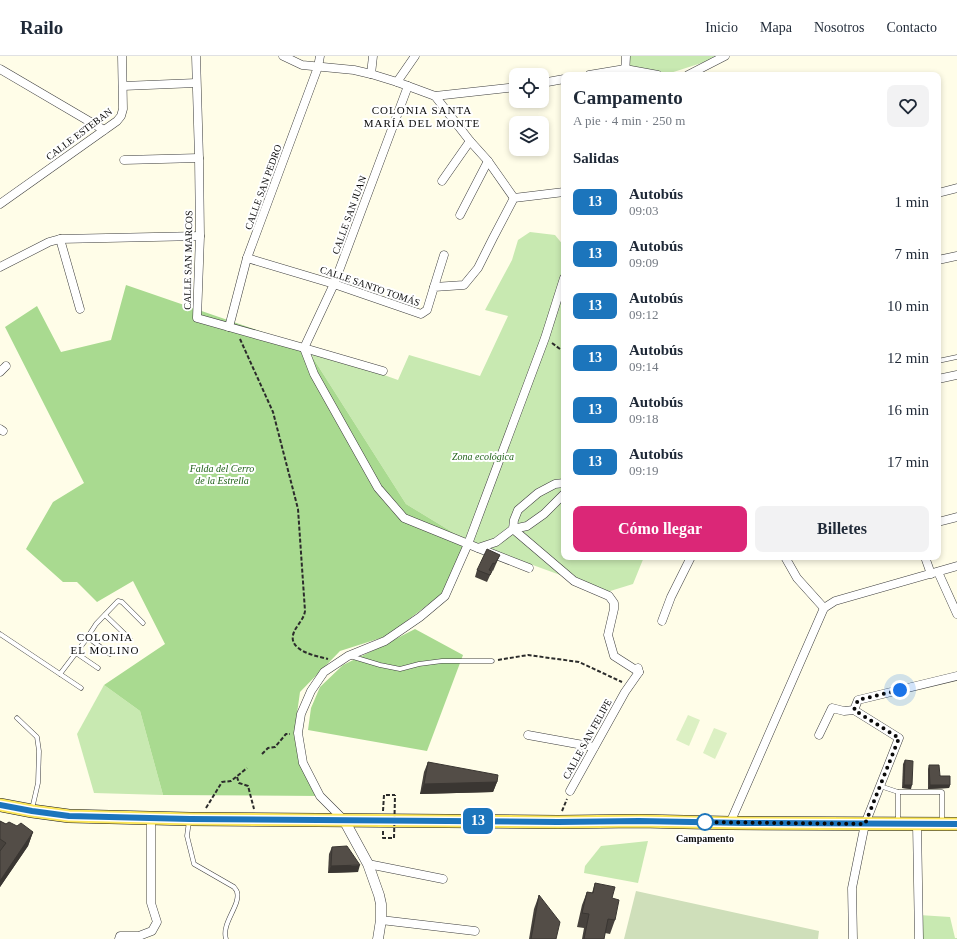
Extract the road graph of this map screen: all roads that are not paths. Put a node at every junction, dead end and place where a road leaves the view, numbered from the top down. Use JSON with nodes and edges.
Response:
{"nodes":[{"id":1,"x":122,"y":56,"type":"edge"},
{"id":2,"x":196,"y":56,"type":"edge"},
{"id":3,"x":283,"y":56,"type":"edge"},
{"id":4,"x":320,"y":56,"type":"edge"},
{"id":5,"x":373,"y":56,"type":"edge"},
{"id":6,"x":415,"y":56,"type":"edge"},
{"id":7,"x":626,"y":56,"type":"edge"},
{"id":8,"x":725,"y":56,"type":"edge"},
{"id":9,"x":318,"y":67,"type":"junction"},
{"id":10,"x":0,"y":69,"type":"edge"},
{"id":11,"x":625,"y":72,"type":"edge"},
{"id":12,"x":694,"y":72,"type":"edge"},
{"id":13,"x":371,"y":74,"type":"junction"},
{"id":14,"x":561,"y":80,"type":"edge"},
{"id":15,"x":397,"y":82,"type":"junction"},
{"id":16,"x":549,"y":82,"type":"edge"},
{"id":17,"x":196,"y":83,"type":"junction"},
{"id":18,"x":123,"y":86,"type":"junction"},
{"id":19,"x":408,"y":86,"type":"junction"},
{"id":20,"x":509,"y":88,"type":"edge"},
{"id":21,"x":435,"y":96,"type":"junction"},
{"id":22,"x":104,"y":130,"type":"junction"},
{"id":23,"x":470,"y":141,"type":"junction"},
{"id":24,"x":199,"y":158,"type":"junction"},
{"id":25,"x":124,"y":160,"type":"dead end"},
{"id":26,"x":488,"y":160,"type":"junction"},
{"id":27,"x":442,"y":181,"type":"dead end"},
{"id":28,"x":957,"y":188,"type":"edge"},
{"id":29,"x":561,"y":192,"type":"edge"},
{"id":30,"x":941,"y":192,"type":"edge"},
{"id":31,"x":514,"y":198,"type":"junction"},
{"id":32,"x":0,"y":204,"type":"edge"},
{"id":33,"x":460,"y":215,"type":"dead end"},
{"id":34,"x":200,"y":236,"type":"junction"},
{"id":35,"x":60,"y":239,"type":"junction"},
{"id":36,"x":444,"y":255,"type":"dead end"},
{"id":37,"x":957,"y":256,"type":"edge"},
{"id":38,"x":248,"y":258,"type":"junction"},
{"id":39,"x":941,"y":259,"type":"edge"},
{"id":40,"x":0,"y":267,"type":"edge"},
{"id":41,"x":334,"y":284,"type":"junction"},
{"id":42,"x":434,"y":287,"type":"junction"},
{"id":43,"x":561,"y":287,"type":"edge"},
{"id":44,"x":80,"y":309,"type":"dead end"},
{"id":45,"x":232,"y":328,"type":"junction"},
{"id":46,"x":304,"y":348,"type":"junction"},
{"id":47,"x":957,"y":356,"type":"edge"},
{"id":48,"x":941,"y":360,"type":"edge"},
{"id":49,"x":383,"y":371,"type":"dead end"},
{"id":50,"x":957,"y":375,"type":"edge"},
{"id":51,"x":941,"y":378,"type":"edge"},
{"id":52,"x":561,"y":483,"type":"edge"},
{"id":53,"x":561,"y":497,"type":"edge"},
{"id":54,"x":957,"y":517,"type":"edge"},
{"id":55,"x":941,"y":521,"type":"edge"},
{"id":56,"x":513,"y":530,"type":"junction"},
{"id":57,"x":468,"y":544,"type":"junction"},
{"id":58,"x":478,"y":548,"type":"junction"},
{"id":59,"x":690,"y":560,"type":"edge"},
{"id":60,"x":787,"y":560,"type":"edge"},
{"id":61,"x":927,"y":560,"type":"edge"},
{"id":62,"x":957,"y":566,"type":"edge"},
{"id":63,"x":529,"y":568,"type":"dead end"},
{"id":64,"x":934,"y":573,"type":"junction"},
{"id":65,"x":824,"y":608,"type":"junction"},
{"id":66,"x":957,"y":614,"type":"edge"},
{"id":67,"x":105,"y":615,"type":"junction"},
{"id":68,"x":662,"y":621,"type":"dead end"},
{"id":69,"x":143,"y":623,"type":"dead end"},
{"id":70,"x":0,"y":634,"type":"edge"},
{"id":71,"x":87,"y":638,"type":"junction"},
{"id":72,"x":130,"y":639,"type":"dead end"},
{"id":73,"x":76,"y":653,"type":"junction"},
{"id":74,"x":110,"y":654,"type":"dead end"},
{"id":75,"x":348,"y":656,"type":"junction"},
{"id":76,"x":492,"y":661,"type":"road end"},
{"id":77,"x":98,"y":668,"type":"dead end"},
{"id":78,"x":60,"y":674,"type":"junction"},
{"id":79,"x":957,"y":676,"type":"edge"},
{"id":80,"x":81,"y":688,"type":"dead end"},
{"id":81,"x":854,"y":710,"type":"junction"},
{"id":82,"x":17,"y":718,"type":"dead end"},
{"id":83,"x":528,"y":735,"type":"dead end"},
{"id":84,"x":820,"y":735,"type":"dead end"},
{"id":85,"x":594,"y":747,"type":"junction"},
{"id":86,"x":880,"y":786,"type":"junction"},
{"id":87,"x":570,"y":791,"type":"road end"},
{"id":88,"x":898,"y":792,"type":"junction"},
{"id":89,"x":0,"y":805,"type":"edge"},
{"id":90,"x":32,"y":811,"type":"junction"},
{"id":91,"x":152,"y":818,"type":"junction"},
{"id":92,"x":195,"y":819,"type":"junction"},
{"id":93,"x":344,"y":820,"type":"junction"},
{"id":94,"x":730,"y":823,"type":"junction"},
{"id":95,"x":865,"y":824,"type":"junction"},
{"id":96,"x":898,"y":824,"type":"junction"},
{"id":97,"x":917,"y":824,"type":"junction"},
{"id":98,"x":942,"y":824,"type":"junction"},
{"id":99,"x":957,"y":824,"type":"edge"},
{"id":100,"x":368,"y":864,"type":"junction"},
{"id":101,"x":443,"y":879,"type":"dead end"},
{"id":102,"x":381,"y":920,"type":"junction"},
{"id":103,"x":474,"y":931,"type":"dead end"},
{"id":104,"x":119,"y":939,"type":"edge"},
{"id":105,"x":226,"y":939,"type":"edge"},
{"id":106,"x":378,"y":939,"type":"edge"},
{"id":107,"x":853,"y":939,"type":"edge"},
{"id":108,"x":919,"y":939,"type":"edge"}],
"edges":[{"from":1,"to":18,"type":"street","name":"CALLE ESTEBAN"},
{"from":2,"to":17,"type":"street","name":"CALLE SAN MARCOS"},
{"from":3,"to":9,"type":"street"},
{"from":4,"to":9,"type":"street","name":"CALLE SAN PEDRO"},
{"from":5,"to":13,"type":"street"},
{"from":6,"to":15,"type":"street"},
{"from":7,"to":11,"type":"street"},
{"from":8,"to":12,"type":"street"},
{"from":9,"to":13,"type":"street"},
{"from":9,"to":38,"type":"street","name":"CALLE SAN PEDRO"},
{"from":10,"to":22,"type":"street"},
{"from":13,"to":15,"type":"street"},
{"from":14,"to":16,"type":"street"},
{"from":15,"to":19,"type":"street"},
{"from":17,"to":18,"type":"street"},
{"from":17,"to":24,"type":"street","name":"CALLE SAN MARCOS"},
{"from":18,"to":22,"type":"street","name":"CALLE ESTEBAN"},
{"from":19,"to":21,"type":"street"},
{"from":19,"to":41,"type":"street","name":"CALLE SAN JUAN"},
{"from":20,"to":21,"type":"street"},
{"from":21,"to":23,"type":"street"},
{"from":22,"to":32,"type":"street","name":"CALLE ESTEBAN"},
{"from":23,"to":26,"type":"street"},
{"from":23,"to":27,"type":"street"},
{"from":24,"to":25,"type":"street"},
{"from":24,"to":34,"type":"street","name":"CALLE SAN MARCOS"},
{"from":26,"to":31,"type":"street"},
{"from":26,"to":33,"type":"street"},
{"from":28,"to":30,"type":"street"},
{"from":29,"to":31,"type":"street"},
{"from":31,"to":42,"type":"street"},
{"from":34,"to":35,"type":"street"},
{"from":34,"to":45,"type":"street","name":"CALLE SAN MARCOS"},
{"from":35,"to":40,"type":"street"},
{"from":35,"to":44,"type":"street"},
{"from":36,"to":42,"type":"street"},
{"from":37,"to":39,"type":"street"},
{"from":38,"to":41,"type":"street","name":"CALLE SANTO TOMÁS"},
{"from":38,"to":45,"type":"street","name":"CALLE SAN PEDRO"},
{"from":41,"to":42,"type":"street","name":"CALLE SANTO TOMÁS"},
{"from":41,"to":46,"type":"street","name":"CALLE SAN JUAN"},
{"from":43,"to":57,"type":"street"},
{"from":45,"to":46,"type":"street","name":"CALLE SAN MARCOS"},
{"from":46,"to":49,"type":"street","name":"CALLE SAN MARCOS"},
{"from":46,"to":57,"type":"street"},
{"from":47,"to":48,"type":"lane"},
{"from":50,"to":51,"type":"street"},
{"from":52,"to":56,"type":"street"},
{"from":53,"to":56,"type":"street"},
{"from":54,"to":55,"type":"street"},
{"from":56,"to":58,"type":"street"},
{"from":56,"to":85,"type":"street","name":"CALLE SAN FELIPE"},
{"from":57,"to":58,"type":"street"},
{"from":57,"to":75,"type":"street"},
{"from":58,"to":63,"type":"street"},
{"from":59,"to":68,"type":"street"},
{"from":60,"to":65,"type":"street"},
{"from":61,"to":64,"type":"street"},
{"from":62,"to":64,"type":"street"},
{"from":64,"to":65,"type":"street"},
{"from":64,"to":66,"type":"street"},
{"from":65,"to":94,"type":"street"},
{"from":67,"to":69,"type":"lane"},
{"from":67,"to":71,"type":"lane"},
{"from":67,"to":72,"type":"lane"},
{"from":70,"to":78,"type":"lane"},
{"from":71,"to":73,"type":"lane"},
{"from":71,"to":74,"type":"lane"},
{"from":73,"to":77,"type":"lane"},
{"from":73,"to":78,"type":"lane"},
{"from":75,"to":76,"type":"lane"},
{"from":75,"to":93,"type":"street"},
{"from":78,"to":80,"type":"lane"},
{"from":79,"to":81,"type":"street"},
{"from":81,"to":84,"type":"street"},
{"from":81,"to":86,"type":"street"},
{"from":82,"to":90,"type":"lane"},
{"from":83,"to":85,"type":"street"},
{"from":85,"to":87,"type":"street","name":"CALLE SAN FELIPE"},
{"from":86,"to":88,"type":"lane"},
{"from":86,"to":95,"type":"street"},
{"from":88,"to":96,"type":"lane"},
{"from":88,"to":98,"type":"lane"},
{"from":89,"to":90,"type":"main road"},
{"from":90,"to":91,"type":"main road"},
{"from":91,"to":92,"type":"main road"},
{"from":91,"to":104,"type":"street"},
{"from":92,"to":93,"type":"main road"},
{"from":92,"to":105,"type":"lane"},
{"from":93,"to":94,"type":"main road"},
{"from":93,"to":100,"type":"street"},
{"from":94,"to":95,"type":"main road"},
{"from":95,"to":96,"type":"main road"},
{"from":95,"to":107,"type":"street"},
{"from":96,"to":97,"type":"main road"},
{"from":97,"to":98,"type":"main road"},
{"from":97,"to":108,"type":"street"},
{"from":98,"to":99,"type":"main road"},
{"from":100,"to":101,"type":"street"},
{"from":100,"to":102,"type":"street"},
{"from":102,"to":103,"type":"street"},
{"from":102,"to":106,"type":"street"}]}
